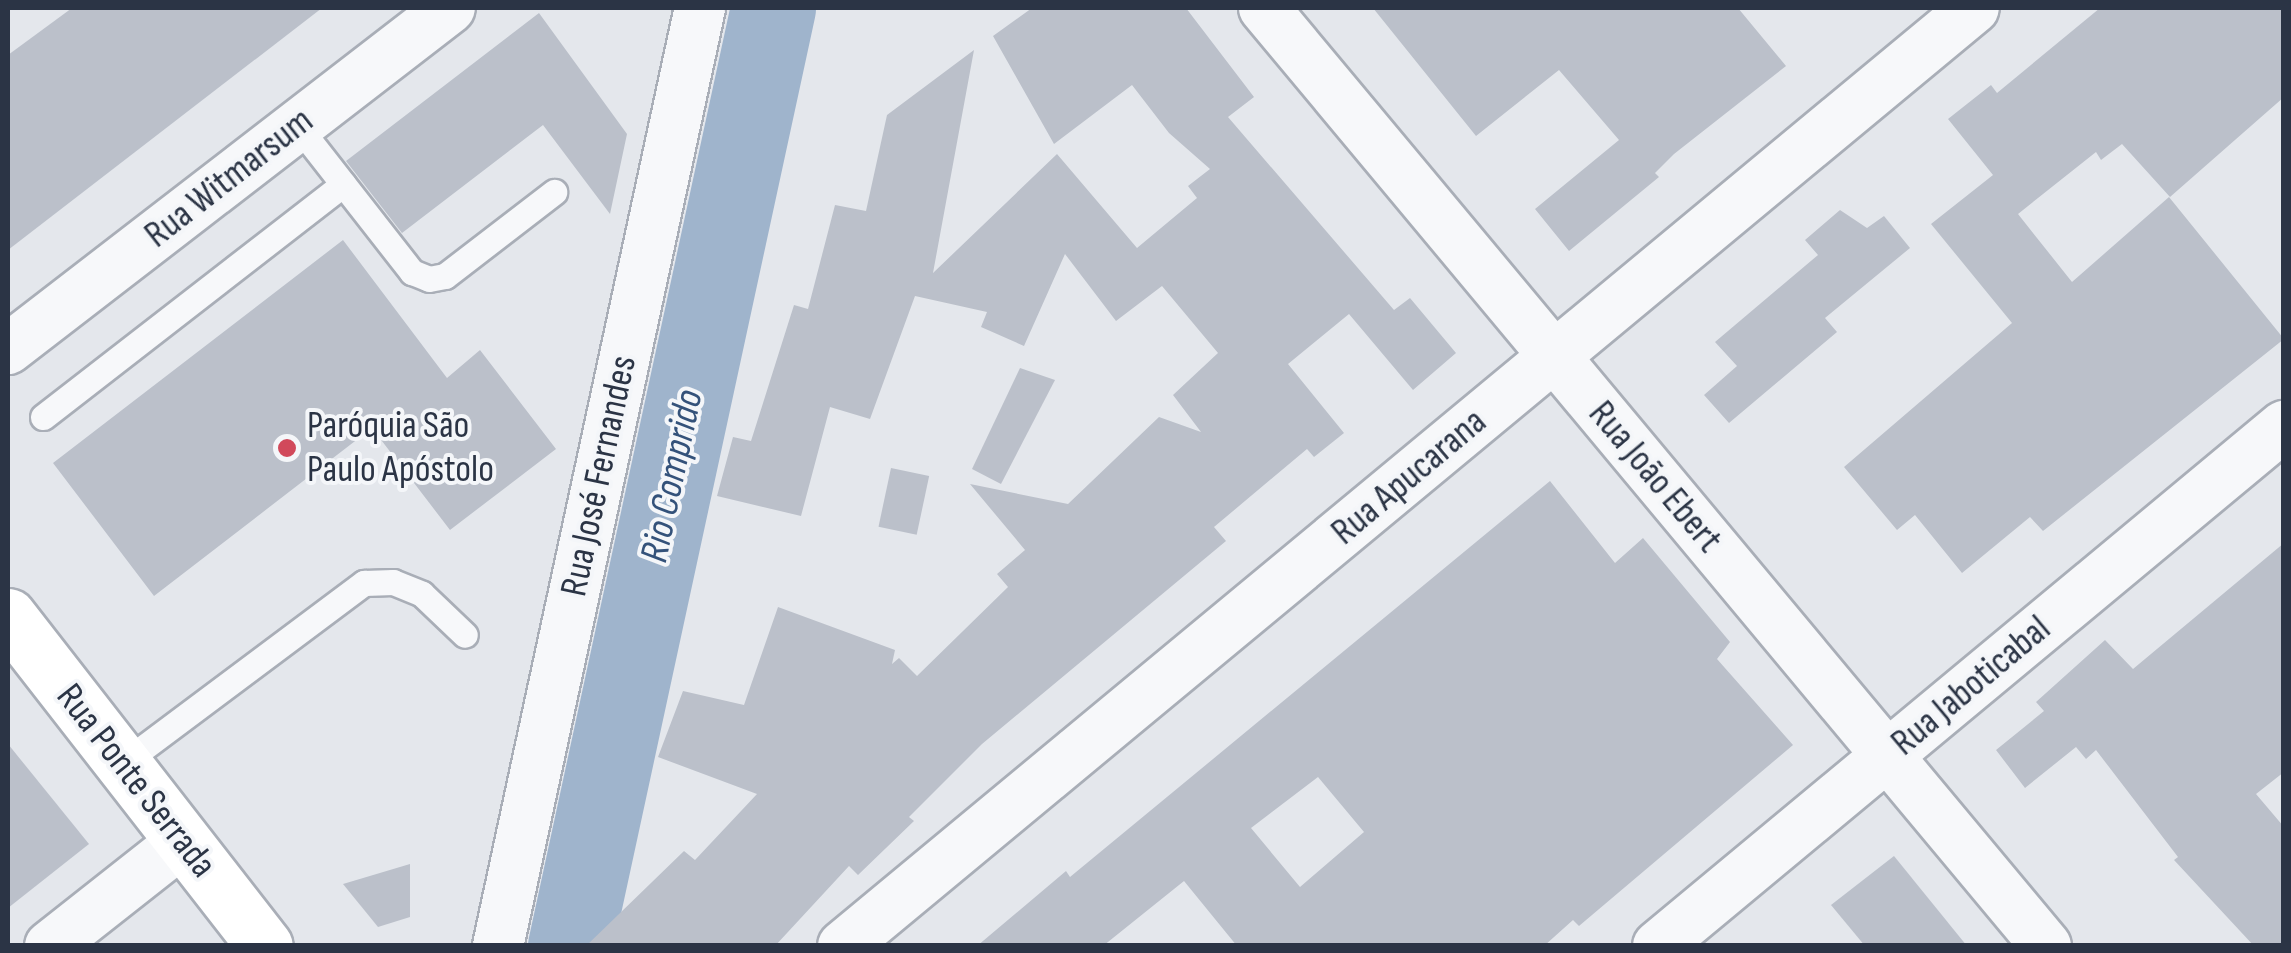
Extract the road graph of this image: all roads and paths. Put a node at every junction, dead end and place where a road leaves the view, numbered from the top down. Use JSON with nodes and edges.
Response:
{"nodes":[{"id":1,"x":450,"y":8,"type":"edge"},
{"id":2,"x":700,"y":8,"type":"edge"},
{"id":3,"x":1264,"y":8,"type":"edge"},
{"id":4,"x":1974,"y":8,"type":"edge"},
{"id":5,"x":297,"y":126,"type":"junction"},
{"id":6,"x":343,"y":184,"type":"junction"},
{"id":7,"x":554,"y":192,"type":"dead end"},
{"id":8,"x":8,"y":348,"type":"edge"},
{"id":9,"x":1554,"y":356,"type":"junction"},
{"id":10,"x":43,"y":418,"type":"dead end"},
{"id":11,"x":2284,"y":426,"type":"edge"},
{"id":12,"x":8,"y":616,"type":"edge"},
{"id":13,"x":465,"y":635,"type":"dead end"},
{"id":14,"x":1887,"y":755,"type":"junction"},
{"id":15,"x":122,"y":763,"type":"junction"},
{"id":16,"x":184,"y":841,"type":"junction"},
{"id":17,"x":50,"y":946,"type":"edge"},
{"id":18,"x":265,"y":946,"type":"edge"},
{"id":19,"x":498,"y":946,"type":"edge"},
{"id":20,"x":843,"y":946,"type":"edge"},
{"id":21,"x":1658,"y":946,"type":"edge"},
{"id":22,"x":2046,"y":946,"type":"edge"}],
"edges":[{"from":1,"to":5,"type":"street","name":"Rua Witmarsum"},
{"from":2,"to":19,"type":"street","name":"Rua José Fernandes"},
{"from":3,"to":9,"type":"street","name":"Rua João Ebert"},
{"from":4,"to":9,"type":"street","name":"Rua Apucarana"},
{"from":5,"to":6,"type":"lane"},
{"from":5,"to":8,"type":"street","name":"Rua Witmarsum"},
{"from":6,"to":7,"type":"lane"},
{"from":6,"to":10,"type":"lane"},
{"from":9,"to":14,"type":"street","name":"Rua João Ebert"},
{"from":9,"to":20,"type":"street","name":"Rua Apucarana"},
{"from":11,"to":14,"type":"street","name":"Rua Jaboticabal"},
{"from":12,"to":15,"type":"street","name":"Rua Ponte Serrada"},
{"from":13,"to":15,"type":"lane"},
{"from":14,"to":21,"type":"street","name":"Rua Jaboticabal"},
{"from":14,"to":22,"type":"street","name":"Rua João Ebert"},
{"from":15,"to":16,"type":"street","name":"Rua Ponte Serrada"},
{"from":16,"to":17,"type":"street"},
{"from":16,"to":18,"type":"street","name":"Rua Ponte Serrada"}]}
